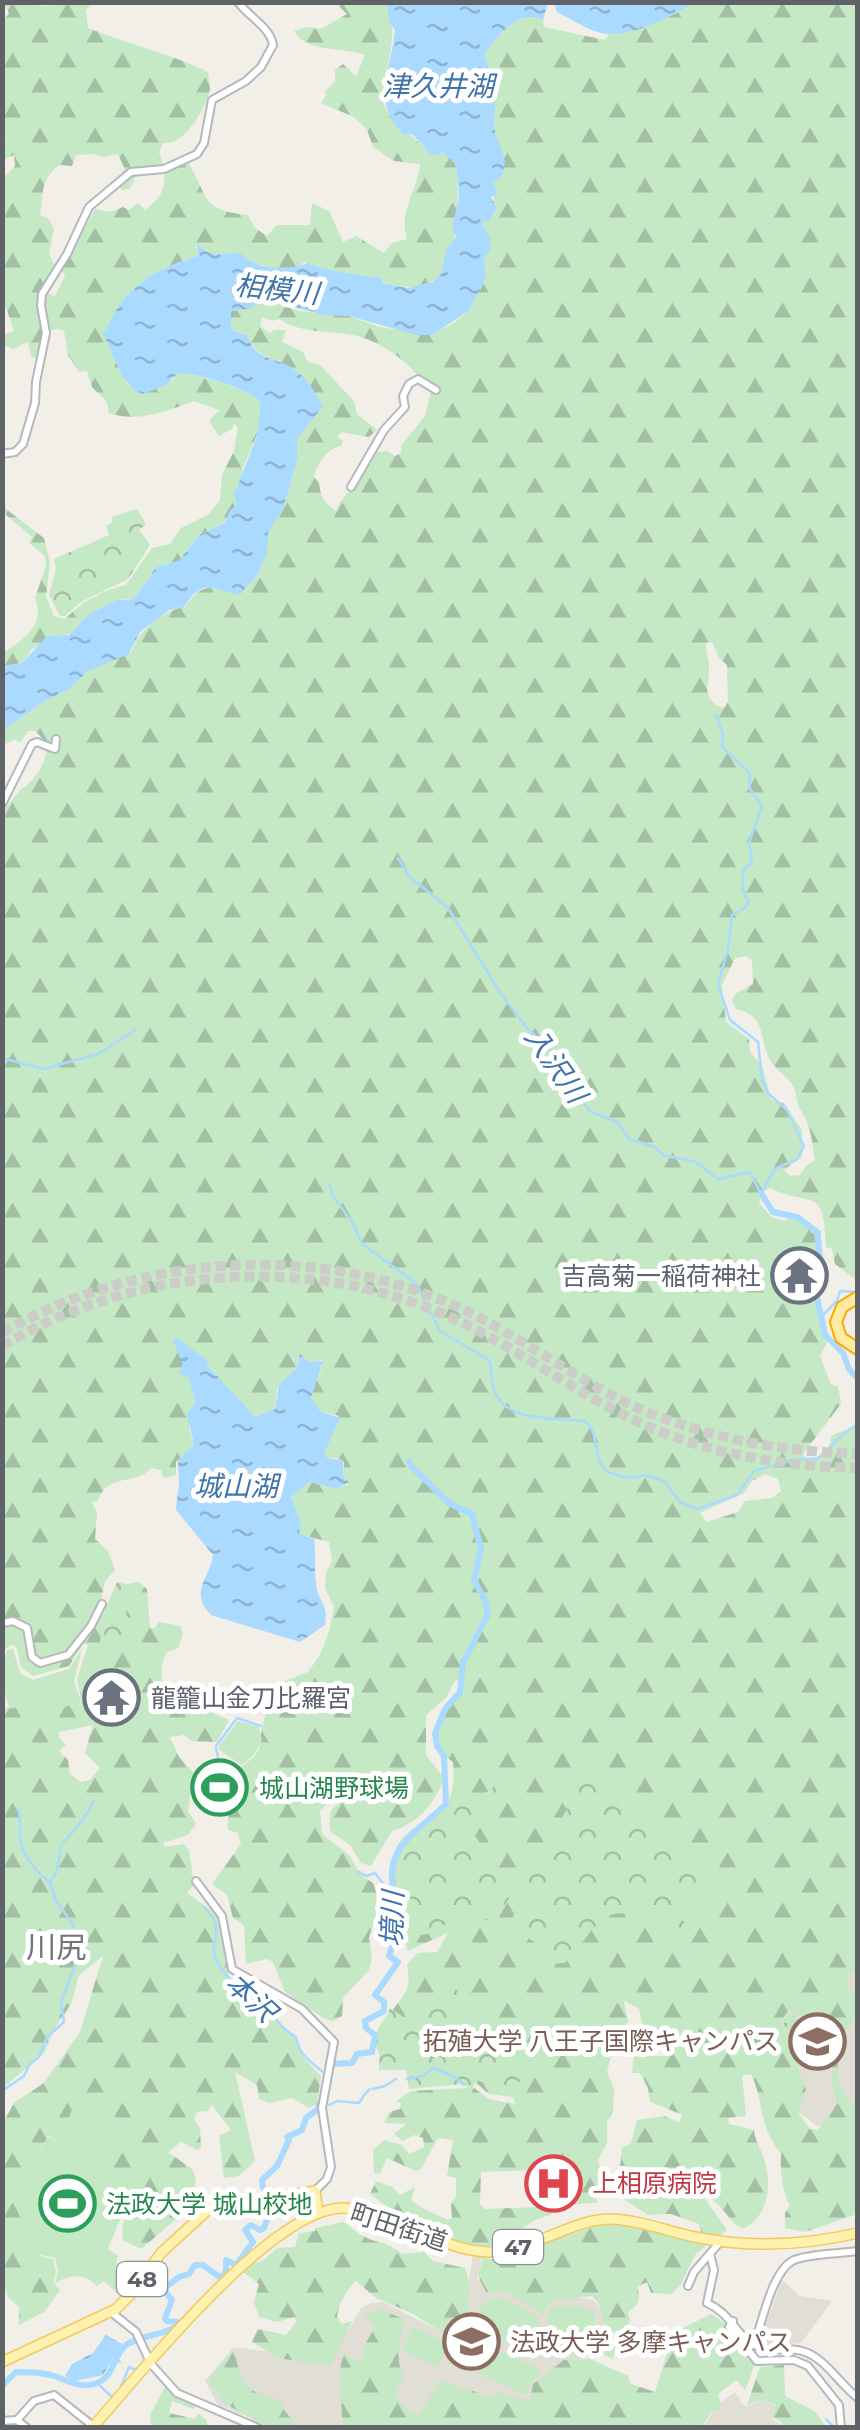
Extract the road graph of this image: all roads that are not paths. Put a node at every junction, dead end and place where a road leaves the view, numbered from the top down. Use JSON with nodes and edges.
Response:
{"nodes":[{"id":1,"x":238,"y":2,"type":"edge"},
{"id":2,"x":436,"y":390,"type":"dead end"},
{"id":3,"x":2,"y":454,"type":"edge"},
{"id":4,"x":351,"y":488,"type":"dead end"},
{"id":5,"x":56,"y":739,"type":"dead end"},
{"id":6,"x":2,"y":804,"type":"edge"},
{"id":7,"x":858,"y":1297,"type":"edge"},
{"id":8,"x":858,"y":1349,"type":"edge"},
{"id":9,"x":102,"y":1604,"type":"dead end"},
{"id":10,"x":2,"y":1623,"type":"edge"},
{"id":11,"x":196,"y":1881,"type":"dead end"},
{"id":12,"x":315,"y":2191,"type":"junction"},
{"id":13,"x":318,"y":2213,"type":"junction"},
{"id":14,"x":858,"y":2231,"type":"edge"},
{"id":15,"x":724,"y":2241,"type":"junction"},
{"id":16,"x":858,"y":2251,"type":"edge"},
{"id":17,"x":710,"y":2254,"type":"junction"},
{"id":18,"x":688,"y":2286,"type":"dead end"},
{"id":19,"x":111,"y":2312,"type":"junction"},
{"id":20,"x":733,"y":2320,"type":"junction"},
{"id":21,"x":754,"y":2345,"type":"junction"},
{"id":22,"x":2,"y":2362,"type":"edge"},
{"id":23,"x":150,"y":2362,"type":"junction"},
{"id":24,"x":858,"y":2398,"type":"edge"},
{"id":25,"x":17,"y":2420,"type":"junction"},
{"id":26,"x":2,"y":2421,"type":"edge"},
{"id":27,"x":93,"y":2427,"type":"edge"},
{"id":28,"x":27,"y":2428,"type":"edge"},
{"id":29,"x":261,"y":2428,"type":"edge"},
{"id":30,"x":841,"y":2428,"type":"edge"}],
"edges":[{"from":1,"to":3,"type":"street"},
{"from":2,"to":4,"type":"street"},
{"from":5,"to":6,"type":"street"},
{"from":7,"to":8,"type":"highway"},
{"from":9,"to":10,"type":"street"},
{"from":11,"to":12,"type":"street"},
{"from":12,"to":13,"type":"main road"},
{"from":12,"to":19,"type":"main road","number":"48"},
{"from":13,"to":15,"type":"main road","name":"町田街道","number":"47"},
{"from":13,"to":23,"type":"main road","name":"町田街道"},
{"from":14,"to":15,"type":"main road","name":"町田街道","number":"47"},
{"from":15,"to":17,"type":"street"},
{"from":16,"to":21,"type":"street"},
{"from":17,"to":18,"type":"street"},
{"from":17,"to":20,"type":"street"},
{"from":19,"to":22,"type":"main road","number":"48"},
{"from":19,"to":23,"type":"street"},
{"from":20,"to":21,"type":"street"},
{"from":20,"to":30,"type":"street"},
{"from":21,"to":24,"type":"street"},
{"from":23,"to":27,"type":"main road","name":"町田街道"},
{"from":23,"to":29,"type":"street"},
{"from":25,"to":26,"type":"street"},
{"from":25,"to":27,"type":"street"},
{"from":25,"to":28,"type":"street"}]}
